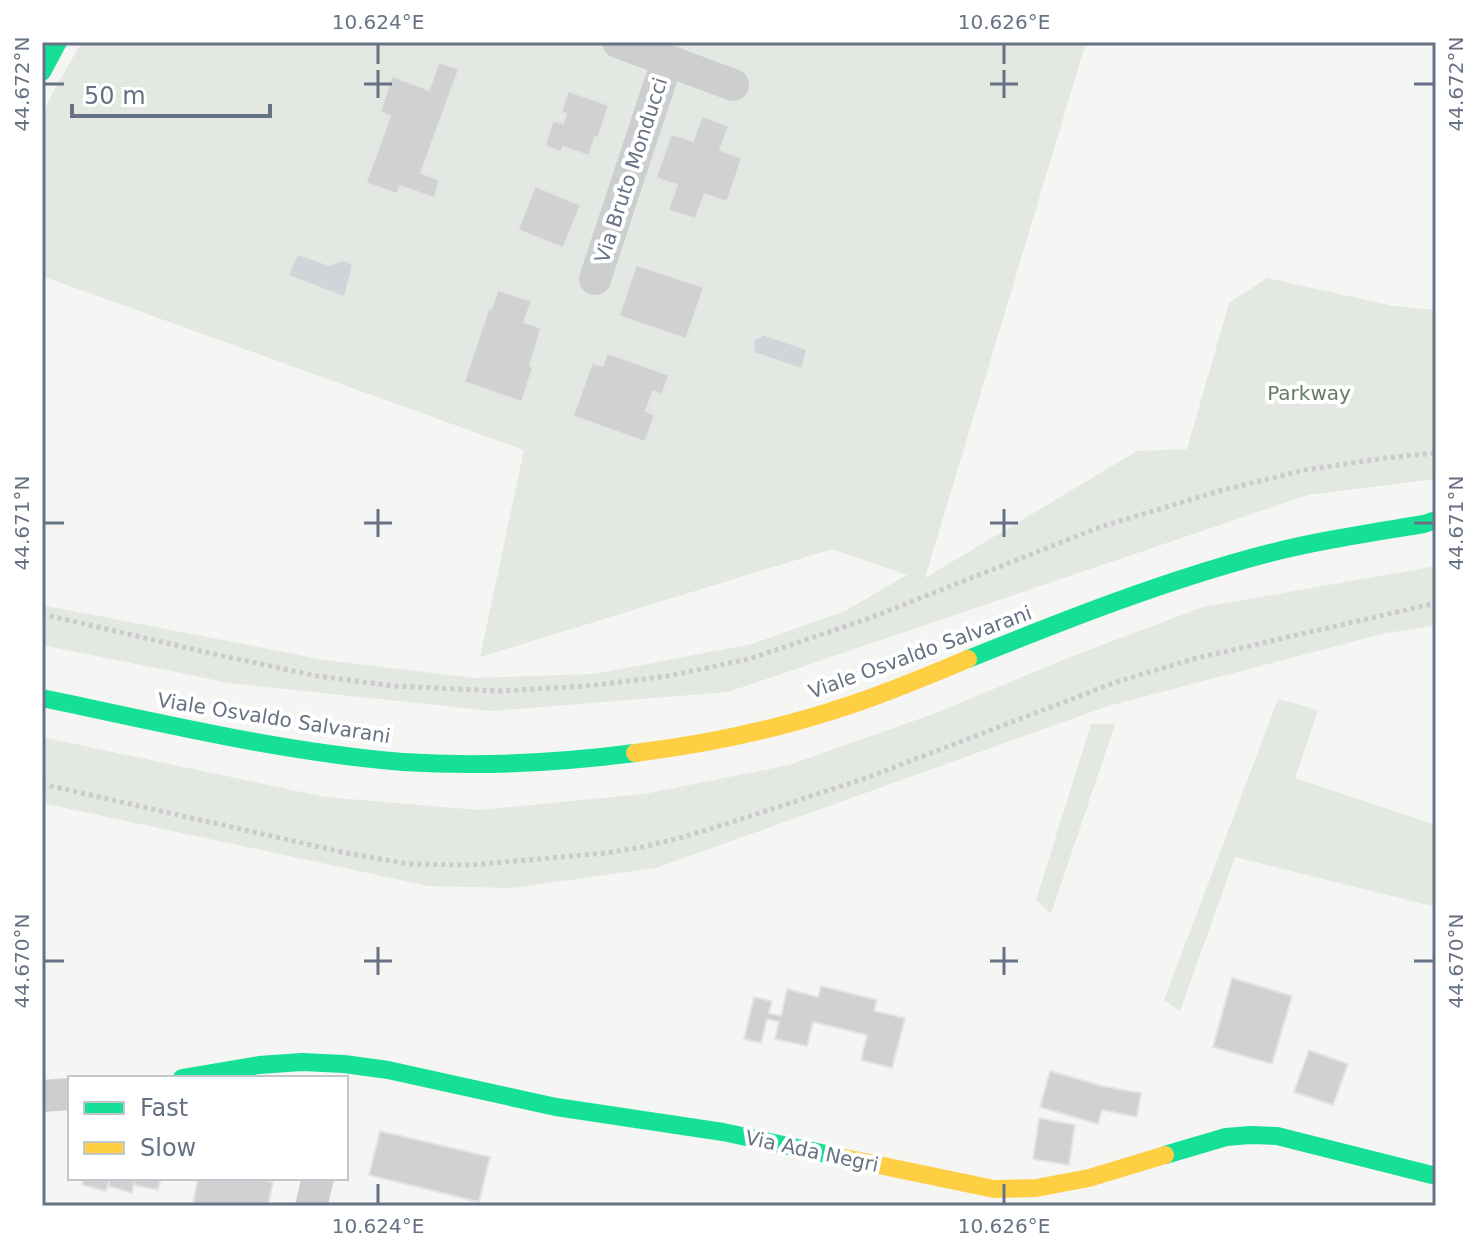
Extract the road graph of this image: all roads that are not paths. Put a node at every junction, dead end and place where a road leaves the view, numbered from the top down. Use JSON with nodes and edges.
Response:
{"nodes":[{"id":1,"x":58,"y":42,"type":"edge"},
{"id":2,"x":618,"y":42,"type":"edge"},
{"id":3,"x":667,"y":61,"type":"junction"},
{"id":4,"x":42,"y":72,"type":"edge"},
{"id":5,"x":733,"y":85,"type":"dead end"},
{"id":6,"x":595,"y":279,"type":"dead end"},
{"id":7,"x":1432,"y":523,"type":"edge"},
{"id":8,"x":42,"y":698,"type":"edge"},
{"id":9,"x":342,"y":1071,"type":"edge"},
{"id":10,"x":194,"y":1076,"type":"edge"},
{"id":11,"x":68,"y":1094,"type":"edge"},
{"id":12,"x":42,"y":1096,"type":"edge"},
{"id":13,"x":1436,"y":1176,"type":"edge"},
{"id":14,"x":318,"y":1180,"type":"edge"},
{"id":15,"x":311,"y":1206,"type":"edge"}],
"edges":[{"from":1,"to":4,"type":"main road"},
{"from":2,"to":3,"type":"street","name":"Via Bruto Monducci"},
{"from":3,"to":5,"type":"street","name":"Via Bruto Monducci"},
{"from":3,"to":6,"type":"street","name":"Via Bruto Monducci"},
{"from":7,"to":8,"type":"main road","name":"Viale Osvaldo Salvarani"},
{"from":9,"to":10,"type":"main road","name":"Via Ada Negri"},
{"from":9,"to":13,"type":"main road","name":"Via Ada Negri"},
{"from":11,"to":12,"type":"street"},
{"from":14,"to":15,"type":"street"}]}
